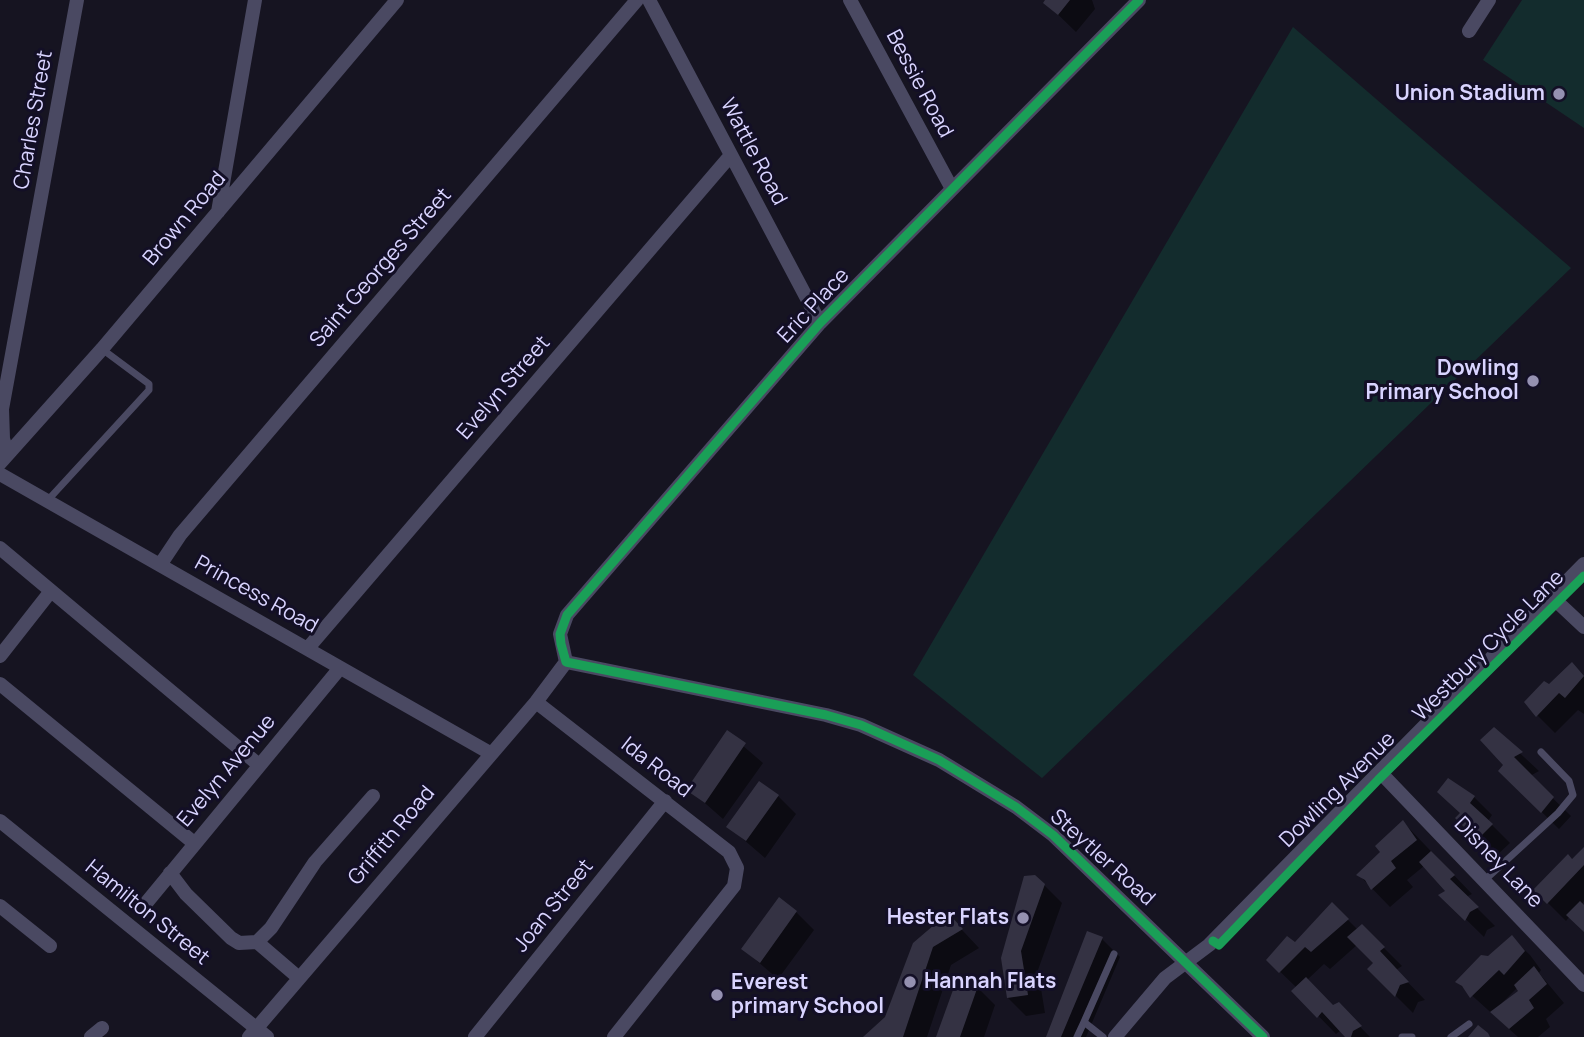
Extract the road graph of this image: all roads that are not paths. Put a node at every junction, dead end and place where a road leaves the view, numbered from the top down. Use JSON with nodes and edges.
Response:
{"nodes":[{"id":1,"x":77,"y":0,"type":"edge"},
{"id":2,"x":255,"y":0,"type":"edge"},
{"id":3,"x":397,"y":0,"type":"edge"},
{"id":4,"x":638,"y":0,"type":"edge"},
{"id":5,"x":649,"y":0,"type":"edge"},
{"id":6,"x":850,"y":0,"type":"edge"},
{"id":7,"x":1139,"y":0,"type":"edge"},
{"id":8,"x":1489,"y":0,"type":"edge"},
{"id":9,"x":1469,"y":31,"type":"dead end"},
{"id":10,"x":731,"y":155,"type":"junction"},
{"id":11,"x":951,"y":187,"type":"junction"},
{"id":12,"x":218,"y":213,"type":"junction"},
{"id":13,"x":820,"y":323,"type":"junction"},
{"id":14,"x":102,"y":349,"type":"junction"},
{"id":15,"x":4,"y":459,"type":"edge"},
{"id":16,"x":0,"y":474,"type":"edge"},
{"id":17,"x":48,"y":500,"type":"junction"},
{"id":18,"x":0,"y":548,"type":"edge"},
{"id":19,"x":1584,"y":564,"type":"edge"},
{"id":20,"x":160,"y":565,"type":"junction"},
{"id":21,"x":51,"y":591,"type":"junction"},
{"id":22,"x":1552,"y":597,"type":"junction"},
{"id":23,"x":1584,"y":628,"type":"edge"},
{"id":24,"x":308,"y":648,"type":"junction"},
{"id":25,"x":0,"y":656,"type":"edge"},
{"id":26,"x":566,"y":662,"type":"junction"},
{"id":27,"x":340,"y":668,"type":"junction"},
{"id":28,"x":0,"y":684,"type":"edge"},
{"id":29,"x":536,"y":702,"type":"junction"},
{"id":30,"x":1541,"y":752,"type":"dead end"},
{"id":31,"x":490,"y":753,"type":"junction"},
{"id":32,"x":259,"y":765,"type":"junction"},
{"id":33,"x":1380,"y":772,"type":"junction"},
{"id":34,"x":373,"y":796,"type":"dead end"},
{"id":35,"x":665,"y":801,"type":"junction"},
{"id":36,"x":0,"y":821,"type":"edge"},
{"id":37,"x":194,"y":843,"type":"junction"},
{"id":38,"x":170,"y":873,"type":"junction"},
{"id":39,"x":1486,"y":879,"type":"junction"},
{"id":40,"x":147,"y":902,"type":"dead end"},
{"id":41,"x":0,"y":906,"type":"edge"},
{"id":42,"x":257,"y":942,"type":"junction"},
{"id":43,"x":50,"y":946,"type":"dead end"},
{"id":44,"x":1114,"y":954,"type":"dead end"},
{"id":45,"x":1187,"y":961,"type":"junction"},
{"id":46,"x":299,"y":978,"type":"junction"},
{"id":47,"x":1584,"y":985,"type":"edge"},
{"id":48,"x":1084,"y":1022,"type":"junction"},
{"id":49,"x":1469,"y":1024,"type":"dead end"},
{"id":50,"x":258,"y":1034,"type":"edge"},
{"id":51,"x":475,"y":1037,"type":"edge"},
{"id":52,"x":614,"y":1037,"type":"edge"},
{"id":53,"x":1077,"y":1037,"type":"edge"},
{"id":54,"x":1103,"y":1037,"type":"edge"},
{"id":55,"x":1115,"y":1037,"type":"edge"},
{"id":56,"x":1263,"y":1037,"type":"edge"},
{"id":57,"x":1402,"y":1037,"type":"edge"},
{"id":58,"x":1412,"y":1037,"type":"edge"},
{"id":59,"x":1451,"y":1037,"type":"edge"}],
"edges":[{"from":1,"to":15,"type":"street","name":"Charles Street"},
{"from":2,"to":12,"type":"street"},
{"from":3,"to":12,"type":"street","name":"Brown Road"},
{"from":4,"to":20,"type":"street","name":"Saint Georges Street"},
{"from":5,"to":10,"type":"street","name":"Wattle Road"},
{"from":6,"to":11,"type":"street","name":"Bessie Road"},
{"from":7,"to":11,"type":"street","name":"Eric Place"},
{"from":8,"to":9,"type":"street"},
{"from":10,"to":13,"type":"street","name":"Wattle Road"},
{"from":10,"to":24,"type":"street","name":"Evelyn Street"},
{"from":11,"to":13,"type":"street","name":"Eric Place"},
{"from":12,"to":14,"type":"street","name":"Brown Road"},
{"from":13,"to":26,"type":"street","name":"Eric Place"},
{"from":14,"to":15,"type":"street","name":"Brown Road"},
{"from":14,"to":17,"type":"lane"},
{"from":16,"to":17,"type":"street","name":"Princess Road"},
{"from":17,"to":20,"type":"street","name":"Princess Road"},
{"from":18,"to":21,"type":"street"},
{"from":19,"to":22,"type":"street","name":"Dowling Avenue"},
{"from":20,"to":24,"type":"street","name":"Princess Road"},
{"from":21,"to":25,"type":"street"},
{"from":21,"to":32,"type":"street"},
{"from":22,"to":23,"type":"street"},
{"from":22,"to":33,"type":"street","name":"Dowling Avenue"},
{"from":24,"to":27,"type":"street","name":"Princess Road"},
{"from":26,"to":29,"type":"street","name":"Griffith Road"},
{"from":26,"to":45,"type":"street","name":"Steytler Road"},
{"from":27,"to":31,"type":"street","name":"Princess Road"},
{"from":27,"to":32,"type":"street","name":"Evelyn Avenue"},
{"from":28,"to":37,"type":"street"},
{"from":29,"to":31,"type":"street","name":"Griffith Road"},
{"from":29,"to":35,"type":"street","name":"Ida Road"},
{"from":30,"to":39,"type":"lane"},
{"from":31,"to":46,"type":"street","name":"Griffith Road"},
{"from":32,"to":37,"type":"street","name":"Evelyn Avenue"},
{"from":33,"to":39,"type":"street","name":"Disney Lane"},
{"from":33,"to":45,"type":"street","name":"Dowling Avenue"},
{"from":34,"to":42,"type":"street"},
{"from":35,"to":51,"type":"street","name":"Joan Street"},
{"from":35,"to":52,"type":"street","name":"Ida Road"},
{"from":36,"to":50,"type":"street","name":"Hamilton Street"},
{"from":37,"to":38,"type":"street","name":"Evelyn Avenue"},
{"from":38,"to":40,"type":"street","name":"Evelyn Avenue"},
{"from":38,"to":42,"type":"street"},
{"from":39,"to":47,"type":"street","name":"Disney Lane"},
{"from":41,"to":43,"type":"street"},
{"from":42,"to":46,"type":"street"},
{"from":44,"to":48,"type":"lane"},
{"from":45,"to":55,"type":"street","name":"Dowling Avenue"},
{"from":45,"to":56,"type":"street","name":"Steytler Road"},
{"from":46,"to":50,"type":"street","name":"Griffith Road"},
{"from":48,"to":53,"type":"lane"},
{"from":48,"to":54,"type":"lane"},
{"from":49,"to":59,"type":"lane"},
{"from":57,"to":58,"type":"lane"}]}
